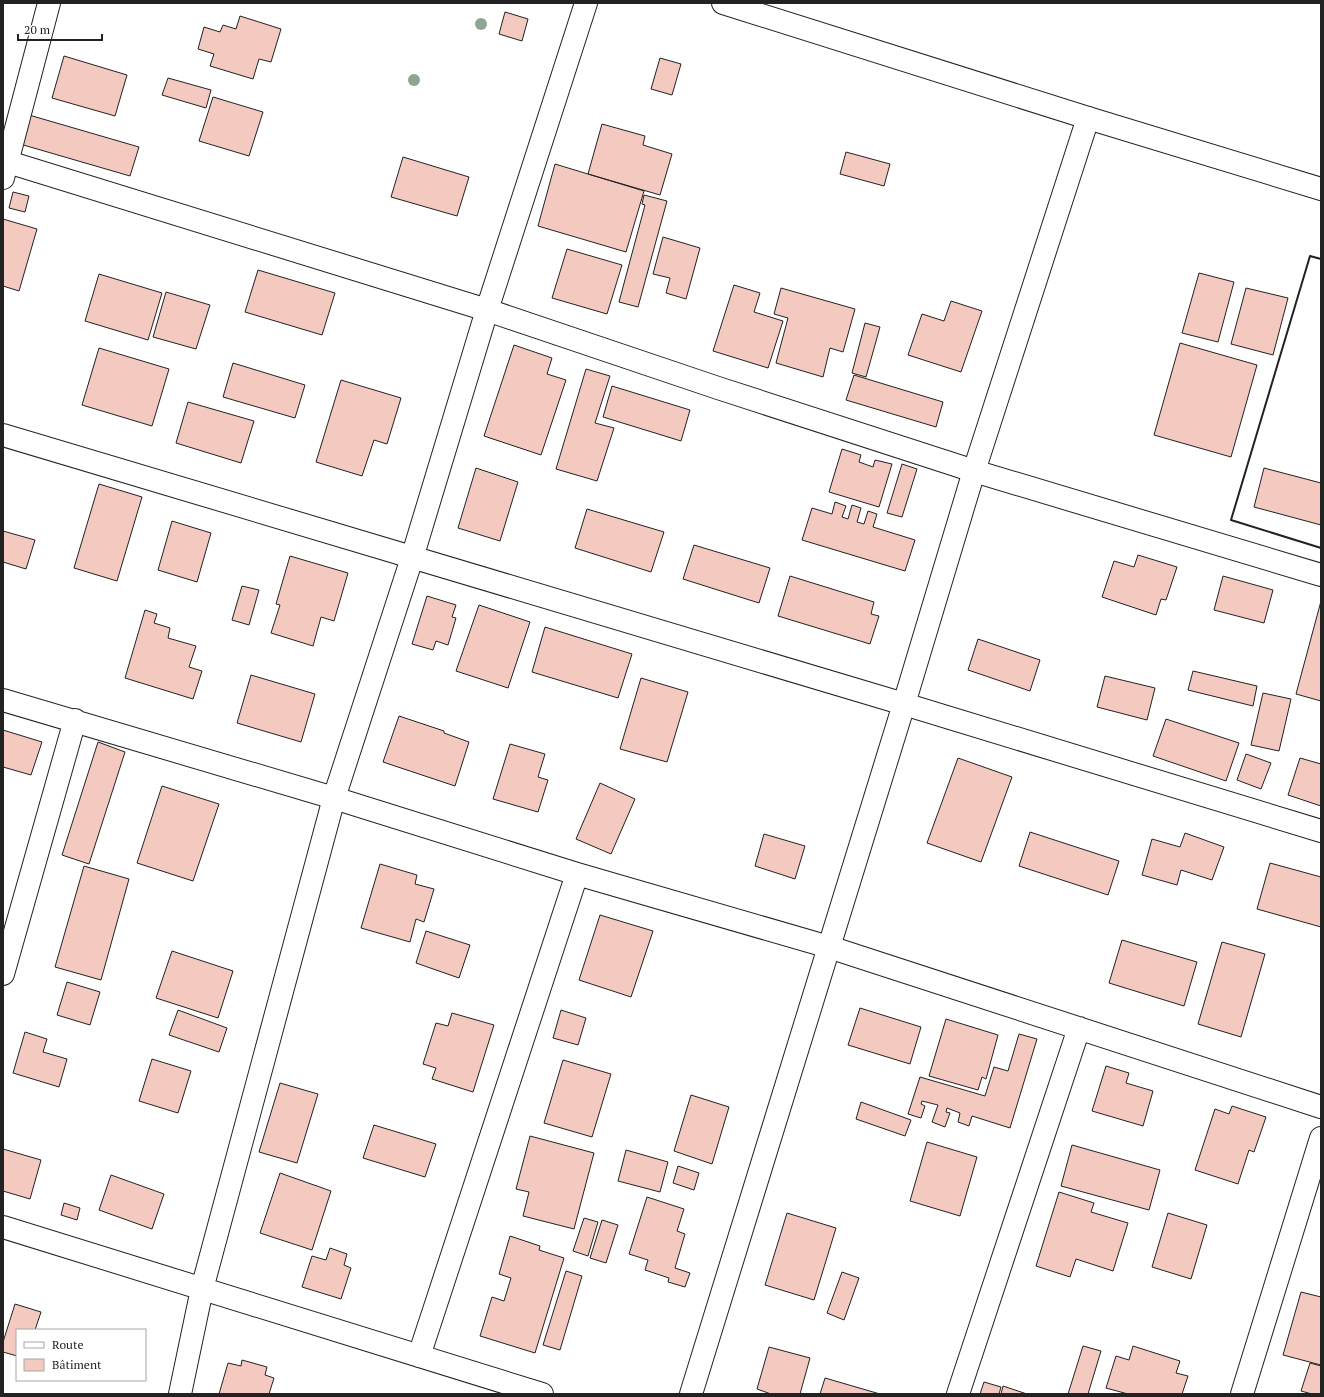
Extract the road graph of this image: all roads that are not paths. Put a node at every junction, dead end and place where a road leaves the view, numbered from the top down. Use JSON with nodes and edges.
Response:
{"nodes":[{"id":1,"x":49,"y":3,"type":"edge"},
{"id":2,"x":586,"y":3,"type":"edge"},
{"id":3,"x":723,"y":3,"type":"edge"},
{"id":4,"x":1088,"y":118,"type":"junction"},
{"id":5,"x":5,"y":166,"type":"edge"},
{"id":6,"x":1321,"y":189,"type":"edge"},
{"id":7,"x":487,"y":310,"type":"junction"},
{"id":8,"x":3,"y":436,"type":"edge"},
{"id":9,"x":974,"y":471,"type":"junction"},
{"id":10,"x":412,"y":558,"type":"junction"},
{"id":11,"x":1321,"y":575,"type":"edge"},
{"id":12,"x":3,"y":700,"type":"edge"},
{"id":13,"x":904,"y":704,"type":"junction"},
{"id":14,"x":75,"y":720,"type":"junction"},
{"id":15,"x":334,"y":798,"type":"junction"},
{"id":16,"x":1321,"y":831,"type":"edge"},
{"id":17,"x":577,"y":874,"type":"junction"},
{"id":18,"x":829,"y":947,"type":"junction"},
{"id":19,"x":3,"y":974,"type":"edge"},
{"id":20,"x":1079,"y":1028,"type":"junction"},
{"id":21,"x":1321,"y":1107,"type":"edge"},
{"id":22,"x":1321,"y":1138,"type":"edge"},
{"id":23,"x":3,"y":1227,"type":"edge"},
{"id":24,"x":202,"y":1289,"type":"junction"},
{"id":25,"x":420,"y":1356,"type":"junction"},
{"id":26,"x":180,"y":1394,"type":"edge"},
{"id":27,"x":542,"y":1394,"type":"edge"},
{"id":28,"x":691,"y":1394,"type":"edge"},
{"id":29,"x":958,"y":1394,"type":"edge"},
{"id":30,"x":1242,"y":1394,"type":"edge"}],
"edges":[{"from":1,"to":5,"type":"street"},
{"from":2,"to":7,"type":"street"},
{"from":3,"to":4,"type":"street"},
{"from":4,"to":6,"type":"street"},
{"from":4,"to":9,"type":"street"},
{"from":5,"to":7,"type":"street"},
{"from":7,"to":9,"type":"street"},
{"from":7,"to":10,"type":"street"},
{"from":8,"to":10,"type":"street"},
{"from":9,"to":11,"type":"street"},
{"from":9,"to":13,"type":"street"},
{"from":10,"to":13,"type":"street"},
{"from":10,"to":15,"type":"street"},
{"from":12,"to":14,"type":"street"},
{"from":13,"to":16,"type":"street"},
{"from":13,"to":18,"type":"street"},
{"from":14,"to":15,"type":"street"},
{"from":14,"to":19,"type":"street"},
{"from":15,"to":17,"type":"street"},
{"from":15,"to":24,"type":"street"},
{"from":17,"to":18,"type":"street"},
{"from":17,"to":25,"type":"street"},
{"from":18,"to":20,"type":"street"},
{"from":18,"to":28,"type":"street"},
{"from":20,"to":21,"type":"street"},
{"from":20,"to":29,"type":"street"},
{"from":22,"to":30,"type":"street"},
{"from":23,"to":24,"type":"street"},
{"from":24,"to":25,"type":"street"},
{"from":24,"to":26,"type":"street"},
{"from":25,"to":27,"type":"street"}]}
